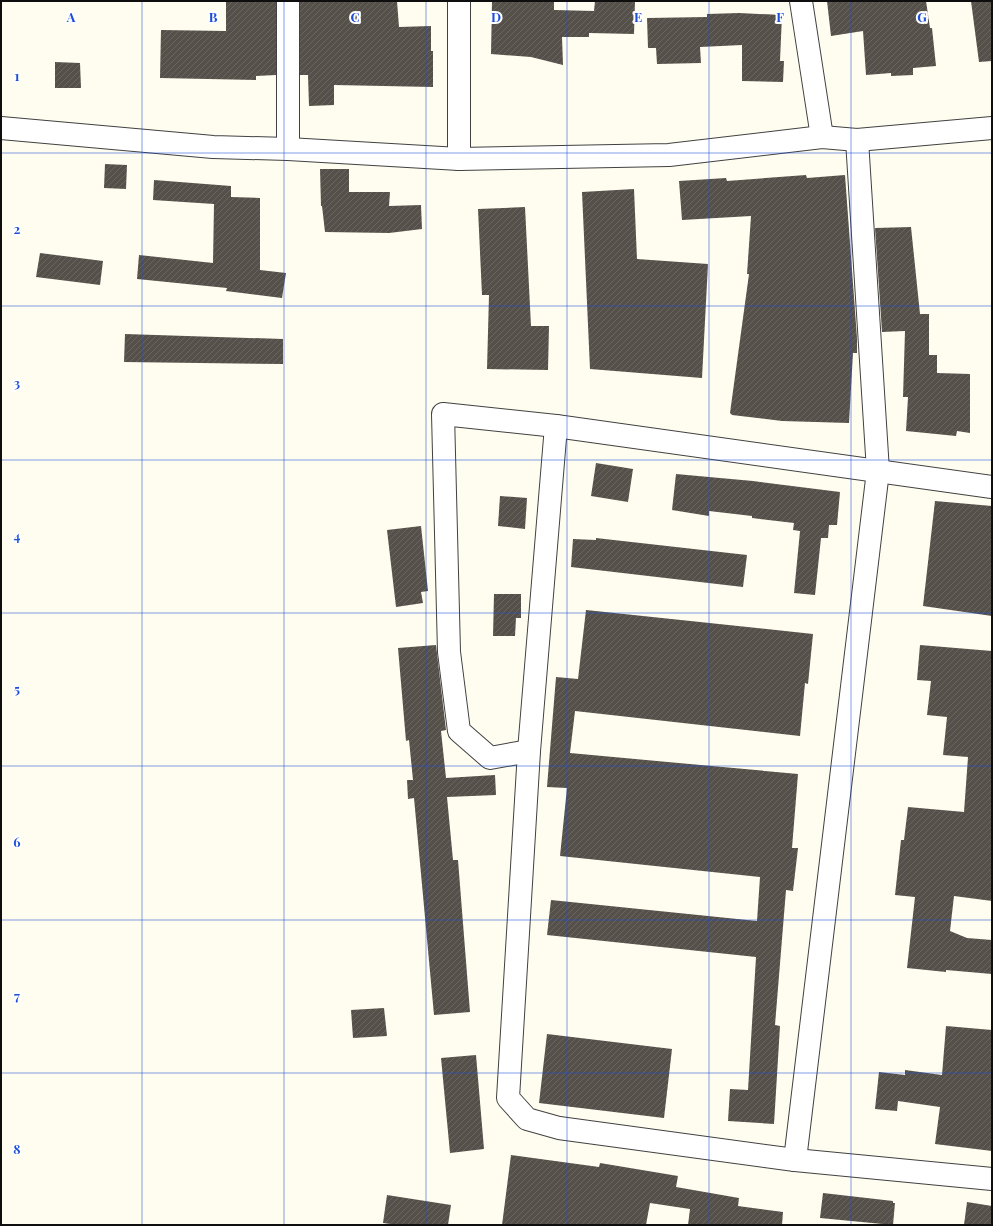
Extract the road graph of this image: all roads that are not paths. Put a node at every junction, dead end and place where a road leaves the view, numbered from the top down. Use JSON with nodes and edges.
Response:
{"nodes":[{"id":1,"x":288,"y":1,"type":"edge"},
{"id":2,"x":459,"y":1,"type":"edge"},
{"id":3,"x":801,"y":1,"type":"edge"},
{"id":4,"x":1,"y":128,"type":"edge"},
{"id":5,"x":992,"y":128,"type":"edge"},
{"id":6,"x":822,"y":137,"type":"junction"},
{"id":7,"x":857,"y":140,"type":"junction"},
{"id":8,"x":288,"y":149,"type":"junction"},
{"id":9,"x":459,"y":159,"type":"junction"},
{"id":10,"x":556,"y":426,"type":"junction"},
{"id":11,"x":878,"y":471,"type":"junction"},
{"id":12,"x":992,"y":487,"type":"edge"},
{"id":13,"x":530,"y":751,"type":"junction"},
{"id":14,"x":795,"y":1160,"type":"junction"},
{"id":15,"x":992,"y":1179,"type":"edge"}],
"edges":[{"from":1,"to":8,"type":"street"},
{"from":2,"to":9,"type":"street"},
{"from":3,"to":6,"type":"street"},
{"from":4,"to":8,"type":"street"},
{"from":5,"to":7,"type":"street"},
{"from":6,"to":7,"type":"street"},
{"from":6,"to":9,"type":"street"},
{"from":7,"to":11,"type":"street"},
{"from":8,"to":9,"type":"street"},
{"from":10,"to":11,"type":"street"},
{"from":10,"to":13,"type":"street"},
{"from":10,"to":13,"type":"street"},
{"from":11,"to":12,"type":"street"},
{"from":11,"to":14,"type":"street"},
{"from":13,"to":14,"type":"street"},
{"from":14,"to":15,"type":"street"}]}
